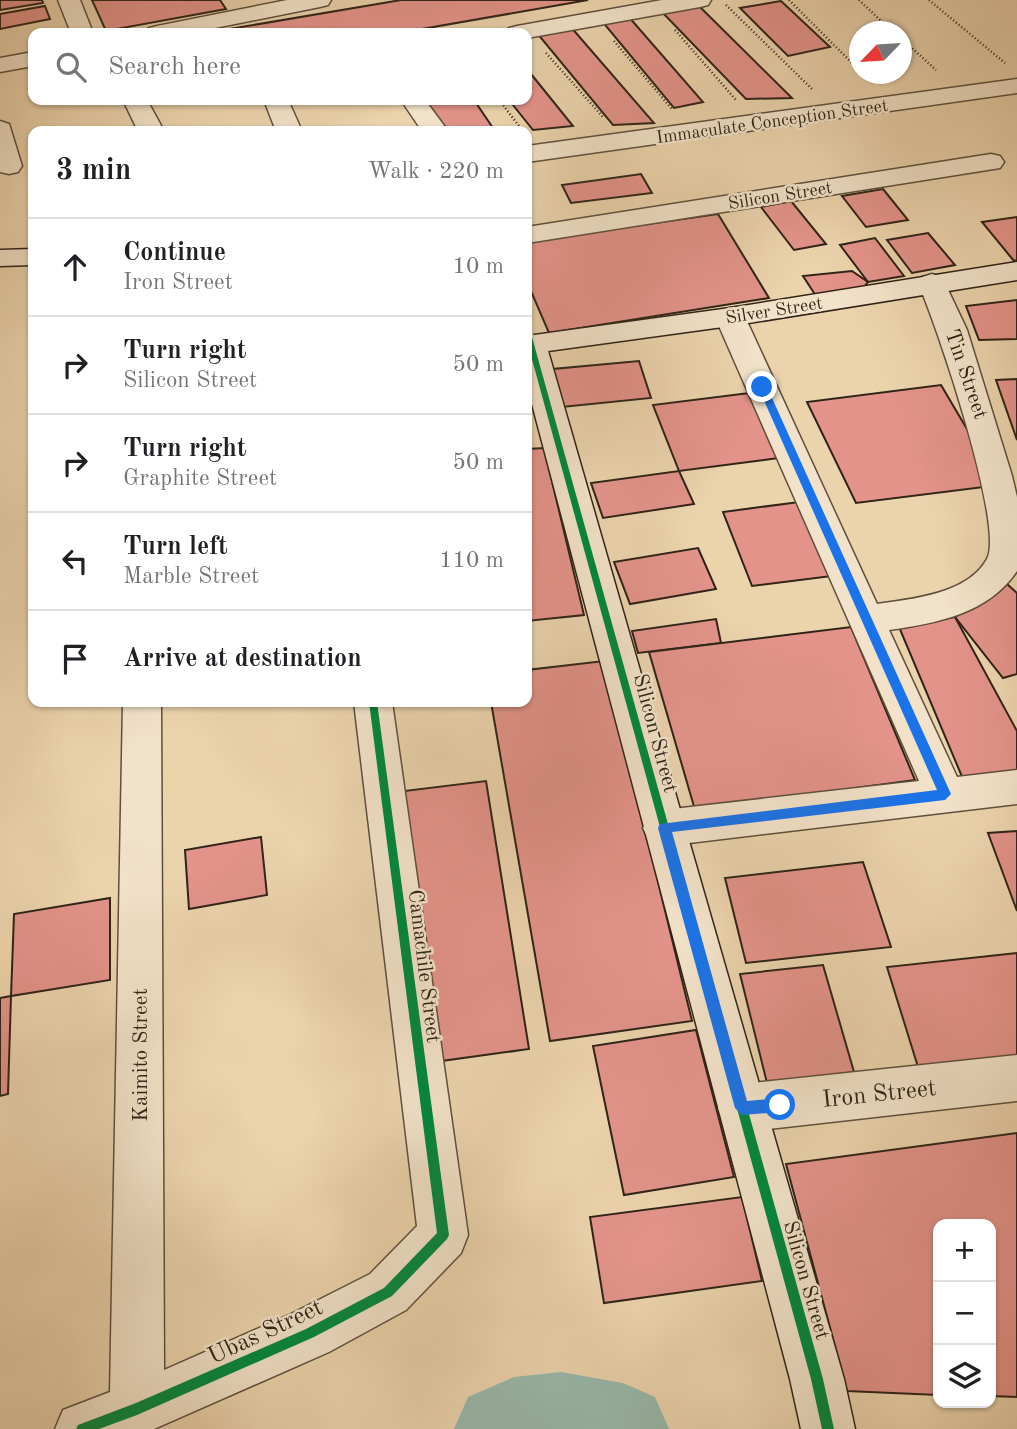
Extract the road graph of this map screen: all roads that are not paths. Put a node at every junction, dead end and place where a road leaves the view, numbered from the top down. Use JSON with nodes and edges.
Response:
{"nodes":[{"id":1,"x":69,"y":0,"type":"edge"},
{"id":2,"x":320,"y":0,"type":"edge"},
{"id":3,"x":700,"y":0,"type":"edge"},
{"id":4,"x":243,"y":7,"type":"edge"},
{"id":5,"x":80,"y":28,"type":"edge"},
{"id":6,"x":174,"y":28,"type":"edge"},
{"id":7,"x":532,"y":31,"type":"edge"},
{"id":8,"x":28,"y":60,"type":"edge"},
{"id":9,"x":0,"y":65,"type":"edge"},
{"id":10,"x":1012,"y":75,"type":"edge"},
{"id":11,"x":138,"y":105,"type":"edge"},
{"id":12,"x":278,"y":105,"type":"edge"},
{"id":13,"x":417,"y":105,"type":"edge"},
{"id":14,"x":148,"y":126,"type":"edge"},
{"id":15,"x":287,"y":126,"type":"edge"},
{"id":16,"x":431,"y":126,"type":"edge"},
{"id":17,"x":0,"y":129,"type":"edge"},
{"id":18,"x":532,"y":153,"type":"edge"},
{"id":19,"x":991,"y":162,"type":"dead end"},
{"id":20,"x":14,"y":166,"type":"edge"},
{"id":21,"x":532,"y":234,"type":"edge"},
{"id":22,"x":28,"y":257,"type":"edge"},
{"id":23,"x":0,"y":258,"type":"edge"},
{"id":24,"x":1017,"y":271,"type":"edge"},
{"id":25,"x":932,"y":283,"type":"junction"},
{"id":26,"x":730,"y":317,"type":"junction"},
{"id":27,"x":532,"y":337,"type":"edge"},
{"id":28,"x":532,"y":348,"type":"edge"},
{"id":29,"x":867,"y":619,"type":"junction"},
{"id":30,"x":142,"y":707,"type":"edge"},
{"id":31,"x":374,"y":707,"type":"edge"},
{"id":32,"x":1017,"y":787,"type":"edge"},
{"id":33,"x":945,"y":794,"type":"junction"},
{"id":34,"x":664,"y":828,"type":"junction"},
{"id":35,"x":1017,"y":1078,"type":"edge"},
{"id":36,"x":742,"y":1108,"type":"junction"},
{"id":37,"x":443,"y":1235,"type":"joint"},
{"id":38,"x":822,"y":1404,"type":"edge"},
{"id":39,"x":137,"y":1409,"type":"junction"},
{"id":40,"x":82,"y":1429,"type":"edge"}],
"edges":[{"from":1,"to":5,"type":"street"},
{"from":2,"to":4,"type":"street"},
{"from":3,"to":7,"type":"street"},
{"from":4,"to":6,"type":"street"},
{"from":8,"to":9,"type":"street"},
{"from":10,"to":18,"type":"street","name":"Immaculate Conception Street"},
{"from":11,"to":14,"type":"street"},
{"from":12,"to":15,"type":"street"},
{"from":13,"to":16,"type":"street"},
{"from":17,"to":20,"type":"street"},
{"from":19,"to":21,"type":"street","name":"Silicon Street"},
{"from":22,"to":23,"type":"street"},
{"from":24,"to":25,"type":"street","name":"Silver Street"},
{"from":25,"to":26,"type":"street","name":"Silver Street"},
{"from":25,"to":29,"type":"street","name":"Tin Street"},
{"from":26,"to":27,"type":"street","name":"Silver Street"},
{"from":26,"to":29,"type":"street"},
{"from":28,"to":34,"type":"street","name":"Silicon Street"},
{"from":29,"to":33,"type":"street"},
{"from":30,"to":39,"type":"street","name":"Kaimito Street"},
{"from":31,"to":37,"type":"street","name":"Camachile Street"},
{"from":32,"to":33,"type":"street"},
{"from":33,"to":34,"type":"street"},
{"from":34,"to":36,"type":"street","name":"Silicon Street"},
{"from":35,"to":36,"type":"street","name":"Iron Street"},
{"from":36,"to":38,"type":"street","name":"Silicon Street"},
{"from":37,"to":39,"type":"street","name":"Ubas Street"},
{"from":39,"to":40,"type":"street","name":"Ubas Street"}]}
